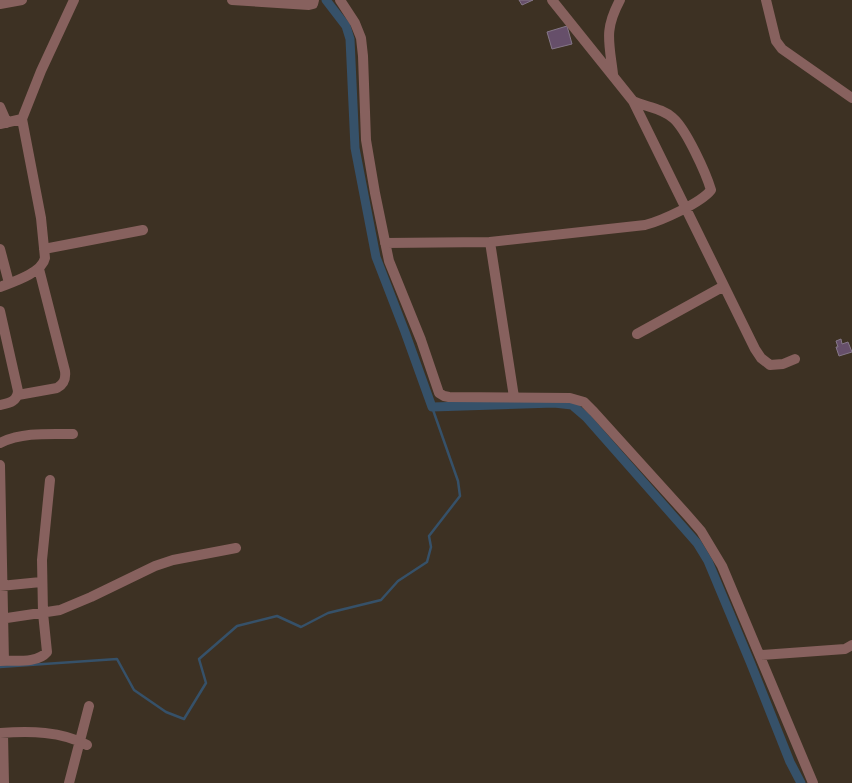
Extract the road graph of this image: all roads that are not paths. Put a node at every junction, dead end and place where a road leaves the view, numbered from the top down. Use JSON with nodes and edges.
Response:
{"nodes":[{"id":1,"x":22,"y":0,"type":"edge"},
{"id":2,"x":74,"y":0,"type":"edge"},
{"id":3,"x":232,"y":0,"type":"edge"},
{"id":4,"x":314,"y":0,"type":"edge"},
{"id":5,"x":340,"y":0,"type":"edge"},
{"id":6,"x":552,"y":0,"type":"edge"},
{"id":7,"x":620,"y":0,"type":"edge"},
{"id":8,"x":766,"y":0,"type":"edge"},
{"id":9,"x":0,"y":4,"type":"edge"},
{"id":10,"x":613,"y":75,"type":"junction"},
{"id":11,"x":852,"y":98,"type":"edge"},
{"id":12,"x":633,"y":101,"type":"junction"},
{"id":13,"x":0,"y":107,"type":"edge"},
{"id":14,"x":22,"y":119,"type":"junction"},
{"id":15,"x":3,"y":123,"type":"edge"},
{"id":16,"x":685,"y":208,"type":"junction"},
{"id":17,"x":142,"y":230,"type":"dead end"},
{"id":18,"x":490,"y":242,"type":"junction"},
{"id":19,"x":385,"y":243,"type":"junction"},
{"id":20,"x":44,"y":249,"type":"junction"},
{"id":21,"x":0,"y":250,"type":"edge"},
{"id":22,"x":38,"y":269,"type":"junction"},
{"id":23,"x":4,"y":285,"type":"edge"},
{"id":24,"x":724,"y":286,"type":"junction"},
{"id":25,"x":0,"y":311,"type":"edge"},
{"id":26,"x":637,"y":334,"type":"dead end"},
{"id":27,"x":795,"y":359,"type":"dead end"},
{"id":28,"x":18,"y":394,"type":"junction"},
{"id":29,"x":514,"y":397,"type":"junction"},
{"id":30,"x":0,"y":405,"type":"edge"},
{"id":31,"x":73,"y":434,"type":"dead end"},
{"id":32,"x":0,"y":444,"type":"edge"},
{"id":33,"x":0,"y":465,"type":"edge"},
{"id":34,"x":50,"y":480,"type":"dead end"},
{"id":35,"x":1,"y":523,"type":"edge"},
{"id":36,"x":236,"y":548,"type":"dead end"},
{"id":37,"x":41,"y":582,"type":"junction"},
{"id":38,"x":2,"y":585,"type":"edge"},
{"id":39,"x":43,"y":613,"type":"junction"},
{"id":40,"x":2,"y":619,"type":"edge"},
{"id":41,"x":852,"y":645,"type":"edge"},
{"id":42,"x":760,"y":655,"type":"junction"},
{"id":43,"x":2,"y":661,"type":"edge"},
{"id":44,"x":89,"y":706,"type":"dead end"},
{"id":45,"x":1,"y":733,"type":"edge"},
{"id":46,"x":83,"y":743,"type":"junction"},
{"id":47,"x":4,"y":783,"type":"edge"},
{"id":48,"x":69,"y":783,"type":"edge"},
{"id":49,"x":813,"y":783,"type":"edge"}],
"edges":[{"from":1,"to":9,"type":"street"},
{"from":2,"to":14,"type":"street"},
{"from":3,"to":4,"type":"street"},
{"from":5,"to":19,"type":"street"},
{"from":6,"to":10,"type":"street"},
{"from":7,"to":10,"type":"street"},
{"from":8,"to":11,"type":"street"},
{"from":10,"to":12,"type":"street"},
{"from":12,"to":16,"type":"street"},
{"from":12,"to":16,"type":"street"},
{"from":13,"to":15,"type":"street"},
{"from":14,"to":15,"type":"street"},
{"from":14,"to":20,"type":"street"},
{"from":16,"to":18,"type":"street"},
{"from":16,"to":24,"type":"street"},
{"from":17,"to":20,"type":"street"},
{"from":18,"to":19,"type":"street"},
{"from":18,"to":29,"type":"street"},
{"from":19,"to":29,"type":"street"},
{"from":20,"to":22,"type":"street"},
{"from":21,"to":23,"type":"street"},
{"from":22,"to":23,"type":"street"},
{"from":22,"to":28,"type":"street"},
{"from":24,"to":26,"type":"street"},
{"from":24,"to":27,"type":"street"},
{"from":25,"to":28,"type":"street"},
{"from":28,"to":30,"type":"street"},
{"from":29,"to":42,"type":"street"},
{"from":31,"to":32,"type":"street"},
{"from":33,"to":35,"type":"street"},
{"from":34,"to":37,"type":"street"},
{"from":35,"to":38,"type":"street"},
{"from":36,"to":39,"type":"street"},
{"from":37,"to":38,"type":"street"},
{"from":37,"to":39,"type":"street"},
{"from":38,"to":40,"type":"street"},
{"from":39,"to":40,"type":"street"},
{"from":39,"to":43,"type":"street"},
{"from":40,"to":43,"type":"street"},
{"from":41,"to":42,"type":"street"},
{"from":42,"to":49,"type":"street"},
{"from":44,"to":46,"type":"street"},
{"from":45,"to":46,"type":"street"},
{"from":45,"to":47,"type":"street"},
{"from":46,"to":48,"type":"street"}]}
